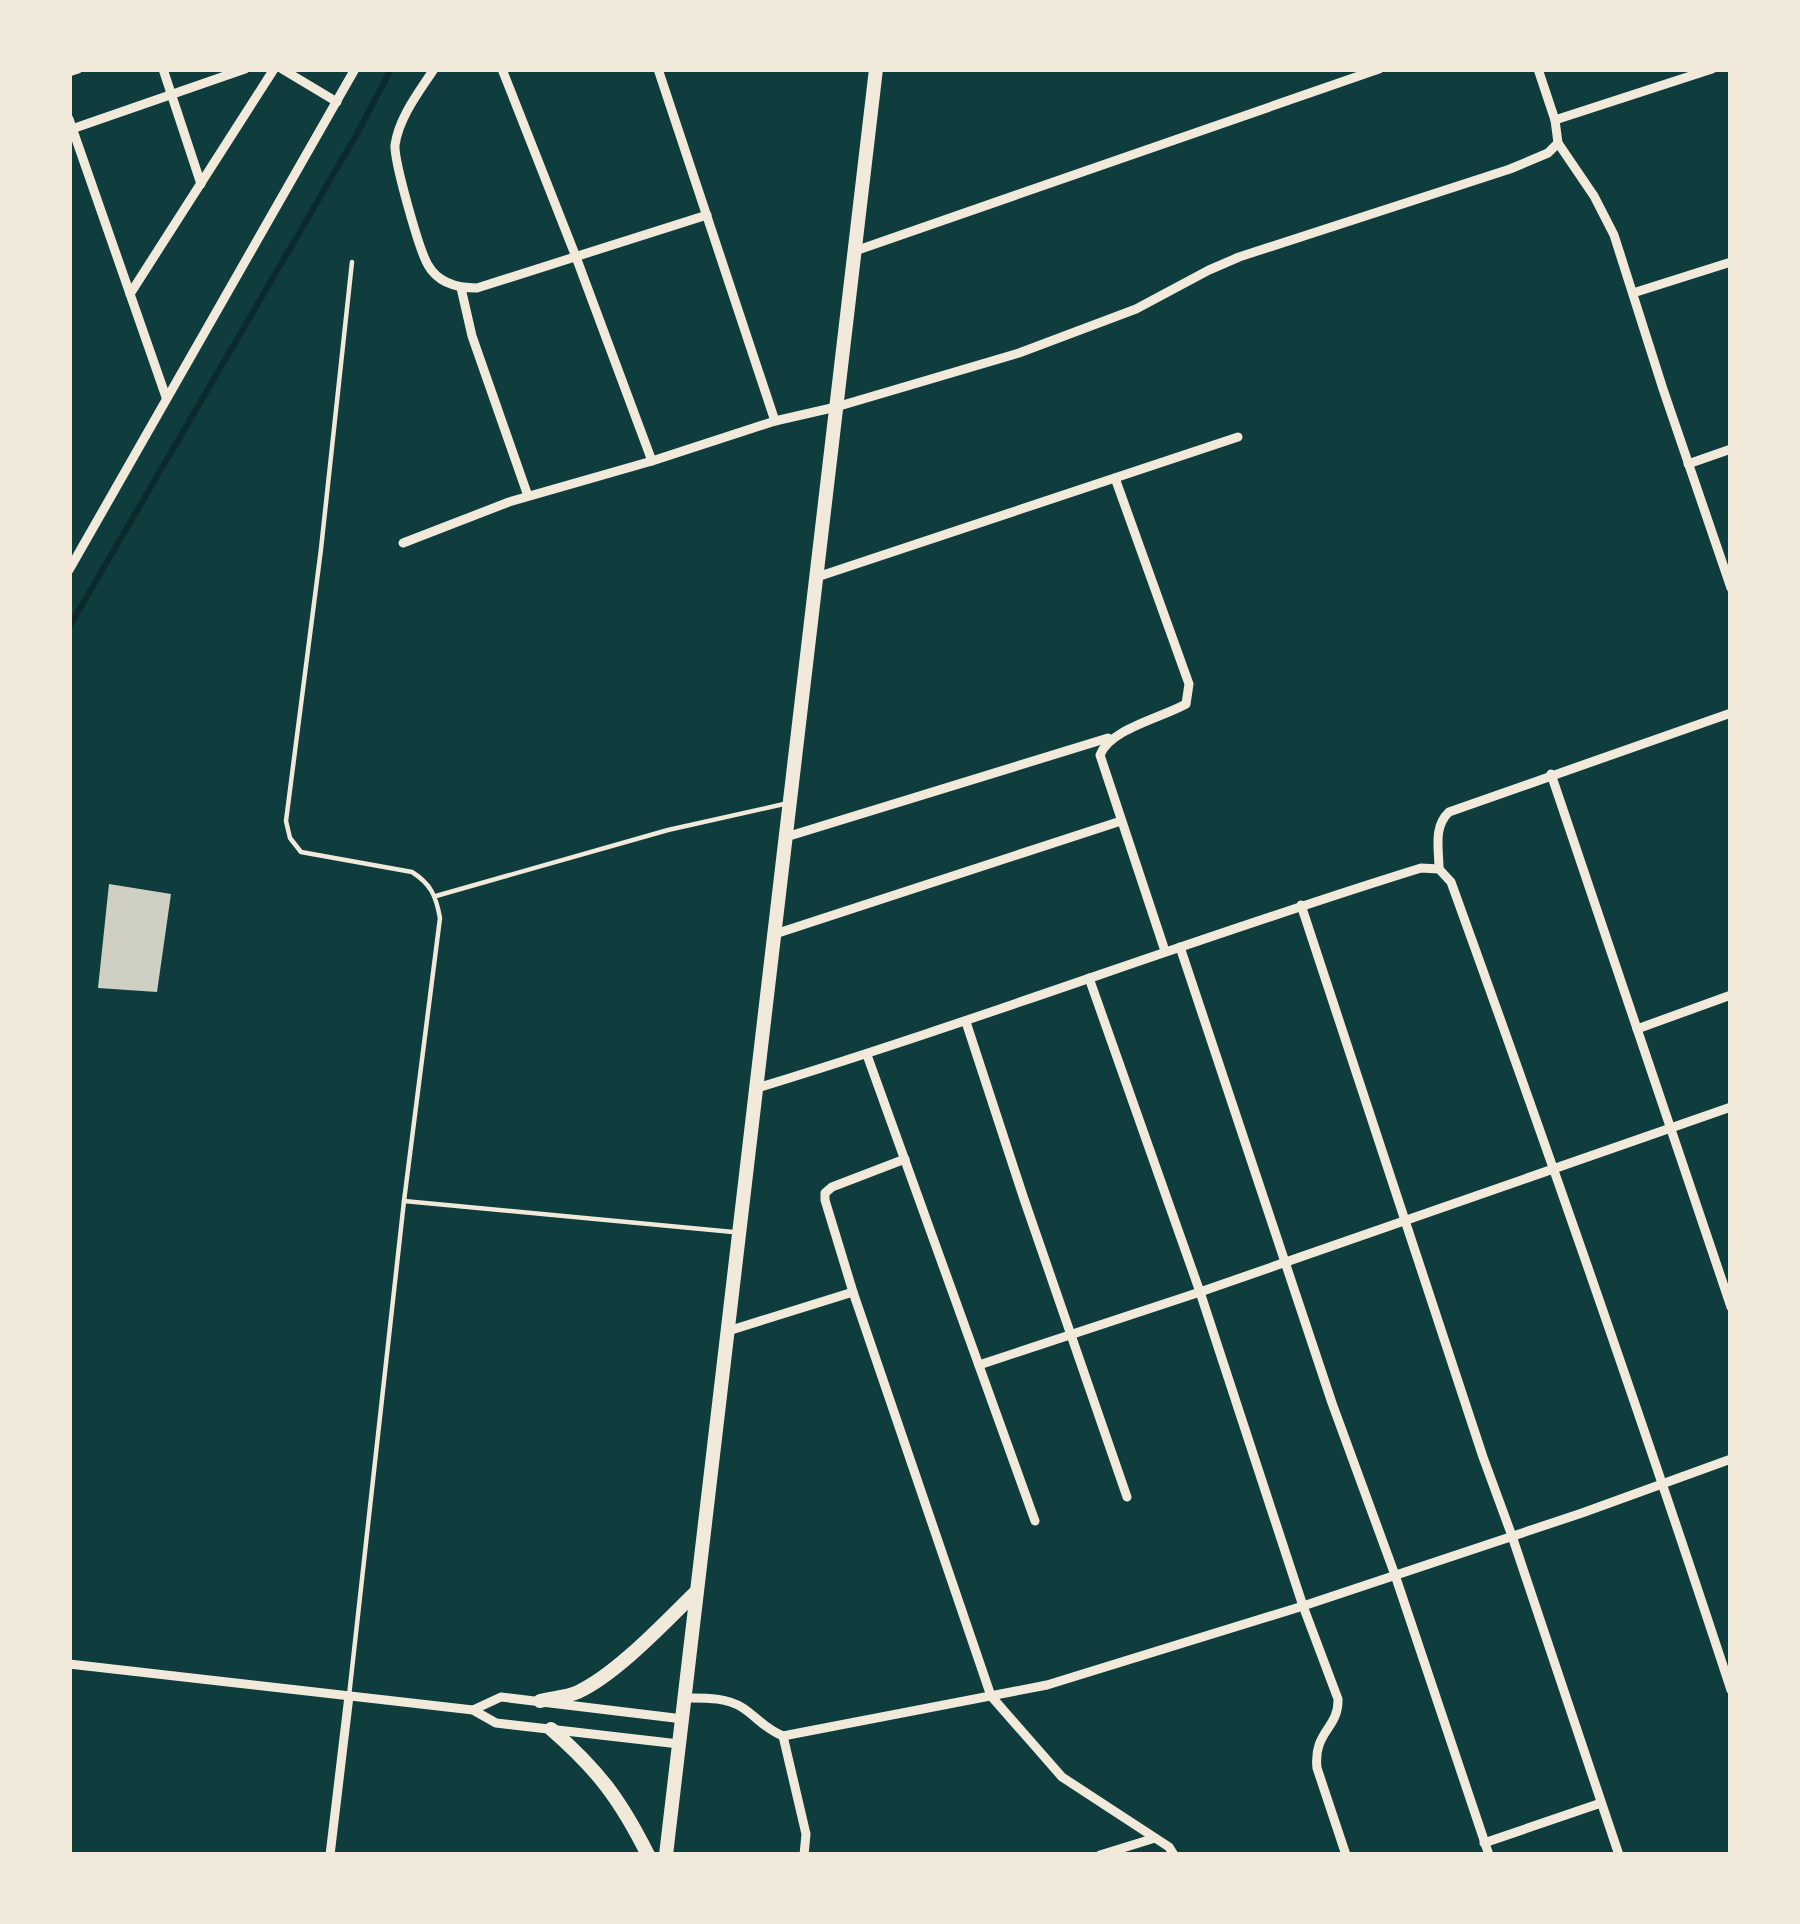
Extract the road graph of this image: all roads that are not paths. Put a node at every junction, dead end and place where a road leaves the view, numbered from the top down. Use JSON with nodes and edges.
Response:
{"nodes":[{"id":1,"x":78,"y":69,"type":"edge"},
{"id":2,"x":163,"y":69,"type":"edge"},
{"id":3,"x":245,"y":69,"type":"edge"},
{"id":4,"x":278,"y":69,"type":"edge"},
{"id":5,"x":355,"y":69,"type":"edge"},
{"id":6,"x":434,"y":69,"type":"edge"},
{"id":7,"x":502,"y":69,"type":"edge"},
{"id":8,"x":658,"y":69,"type":"edge"},
{"id":9,"x":1379,"y":69,"type":"edge"},
{"id":10,"x":1538,"y":69,"type":"edge"},
{"id":11,"x":1712,"y":69,"type":"edge"},
{"id":12,"x":878,"y":70,"type":"edge"},
{"id":13,"x":69,"y":72,"type":"edge"},
{"id":14,"x":171,"y":95,"type":"junction"},
{"id":15,"x":337,"y":102,"type":"junction"},
{"id":16,"x":1555,"y":120,"type":"junction"},
{"id":17,"x":70,"y":126,"type":"edge"},
{"id":18,"x":1558,"y":143,"type":"junction"},
{"id":19,"x":201,"y":184,"type":"junction"},
{"id":20,"x":707,"y":215,"type":"junction"},
{"id":21,"x":855,"y":251,"type":"junction"},
{"id":22,"x":576,"y":256,"type":"junction"},
{"id":23,"x":352,"y":262,"type":"dead end"},
{"id":24,"x":1731,"y":262,"type":"edge"},
{"id":25,"x":461,"y":288,"type":"junction"},
{"id":26,"x":1633,"y":292,"type":"junction"},
{"id":27,"x":130,"y":294,"type":"junction"},
{"id":28,"x":167,"y":398,"type":"junction"},
{"id":29,"x":836,"y":407,"type":"junction"},
{"id":30,"x":775,"y":421,"type":"junction"},
{"id":31,"x":1238,"y":437,"type":"dead end"},
{"id":32,"x":1731,"y":449,"type":"edge"},
{"id":33,"x":652,"y":461,"type":"junction"},
{"id":34,"x":1688,"y":464,"type":"junction"},
{"id":35,"x":1114,"y":478,"type":"junction"},
{"id":36,"x":528,"y":496,"type":"junction"},
{"id":37,"x":404,"y":543,"type":"dead end"},
{"id":38,"x":69,"y":570,"type":"edge"},
{"id":39,"x":817,"y":577,"type":"junction"},
{"id":40,"x":1731,"y":588,"type":"edge"},
{"id":41,"x":1731,"y":712,"type":"edge"},
{"id":42,"x":1114,"y":736,"type":"junction"},
{"id":43,"x":1551,"y":774,"type":"junction"},
{"id":44,"x":790,"y":803,"type":"junction"},
{"id":45,"x":1121,"y":821,"type":"junction"},
{"id":46,"x":786,"y":837,"type":"junction"},
{"id":47,"x":1439,"y":869,"type":"junction"},
{"id":48,"x":436,"y":896,"type":"junction"},
{"id":49,"x":1300,"y":905,"type":"junction"},
{"id":50,"x":775,"y":934,"type":"junction"},
{"id":51,"x":1180,"y":947,"type":"junction"},
{"id":52,"x":1165,"y":951,"type":"junction"},
{"id":53,"x":1089,"y":978,"type":"junction"},
{"id":54,"x":1731,"y":995,"type":"edge"},
{"id":55,"x":967,"y":1022,"type":"junction"},
{"id":56,"x":1636,"y":1029,"type":"junction"},
{"id":57,"x":867,"y":1055,"type":"junction"},
{"id":58,"x":757,"y":1088,"type":"junction"},
{"id":59,"x":1731,"y":1107,"type":"edge"},
{"id":60,"x":1670,"y":1128,"type":"junction"},
{"id":61,"x":904,"y":1159,"type":"junction"},
{"id":62,"x":1553,"y":1168,"type":"junction"},
{"id":63,"x":404,"y":1201,"type":"junction"},
{"id":64,"x":1403,"y":1220,"type":"junction"},
{"id":65,"x":739,"y":1233,"type":"junction"},
{"id":66,"x":1286,"y":1262,"type":"junction"},
{"id":67,"x":853,"y":1292,"type":"junction"},
{"id":68,"x":1200,"y":1292,"type":"junction"},
{"id":69,"x":1731,"y":1307,"type":"edge"},
{"id":70,"x":728,"y":1331,"type":"junction"},
{"id":71,"x":1072,"y":1335,"type":"junction"},
{"id":72,"x":979,"y":1365,"type":"junction"},
{"id":73,"x":1731,"y":1459,"type":"edge"},
{"id":74,"x":1663,"y":1483,"type":"junction"},
{"id":75,"x":1127,"y":1497,"type":"dead end"},
{"id":76,"x":1036,"y":1521,"type":"dead end"},
{"id":77,"x":1513,"y":1535,"type":"junction"},
{"id":78,"x":1395,"y":1575,"type":"junction"},
{"id":79,"x":697,"y":1591,"type":"junction"},
{"id":80,"x":1304,"y":1606,"type":"junction"},
{"id":81,"x":69,"y":1664,"type":"edge"},
{"id":82,"x":1731,"y":1690,"type":"edge"},
{"id":83,"x":349,"y":1696,"type":"junction"},
{"id":84,"x":991,"y":1696,"type":"junction"},
{"id":85,"x":685,"y":1698,"type":"junction"},
{"id":86,"x":540,"y":1701,"type":"junction"},
{"id":87,"x":473,"y":1710,"type":"junction"},
{"id":88,"x":683,"y":1719,"type":"junction"},
{"id":89,"x":551,"y":1729,"type":"junction"},
{"id":90,"x":783,"y":1736,"type":"junction"},
{"id":91,"x":679,"y":1744,"type":"junction"},
{"id":92,"x":1601,"y":1803,"type":"junction"},
{"id":93,"x":1155,"y":1838,"type":"junction"},
{"id":94,"x":1484,"y":1843,"type":"junction"},
{"id":95,"x":330,"y":1855,"type":"edge"},
{"id":96,"x":648,"y":1855,"type":"edge"},
{"id":97,"x":666,"y":1855,"type":"edge"},
{"id":98,"x":804,"y":1855,"type":"edge"},
{"id":99,"x":1100,"y":1855,"type":"edge"},
{"id":100,"x":1174,"y":1855,"type":"edge"},
{"id":101,"x":1346,"y":1855,"type":"edge"},
{"id":102,"x":1489,"y":1855,"type":"edge"},
{"id":103,"x":1618,"y":1855,"type":"edge"}],
"edges":[{"from":1,"to":13,"type":"street"},
{"from":2,"to":14,"type":"street"},
{"from":3,"to":14,"type":"street"},
{"from":4,"to":15,"type":"street"},
{"from":4,"to":19,"type":"street"},
{"from":5,"to":15,"type":"street"},
{"from":6,"to":25,"type":"street"},
{"from":7,"to":22,"type":"street"},
{"from":8,"to":20,"type":"street"},
{"from":9,"to":21,"type":"street"},
{"from":10,"to":16,"type":"street"},
{"from":11,"to":16,"type":"street"},
{"from":12,"to":21,"type":"main road"},
{"from":14,"to":17,"type":"street"},
{"from":14,"to":19,"type":"street"},
{"from":15,"to":28,"type":"street"},
{"from":16,"to":18,"type":"street"},
{"from":17,"to":27,"type":"street"},
{"from":18,"to":26,"type":"street"},
{"from":18,"to":29,"type":"street"},
{"from":19,"to":27,"type":"street"},
{"from":20,"to":22,"type":"street"},
{"from":20,"to":30,"type":"street"},
{"from":21,"to":29,"type":"main road"},
{"from":22,"to":25,"type":"street"},
{"from":22,"to":33,"type":"street"},
{"from":23,"to":48,"type":"lane"},
{"from":24,"to":26,"type":"street"},
{"from":25,"to":36,"type":"street"},
{"from":26,"to":34,"type":"street"},
{"from":27,"to":28,"type":"street"},
{"from":28,"to":38,"type":"street"},
{"from":29,"to":30,"type":"street"},
{"from":29,"to":39,"type":"main road"},
{"from":30,"to":33,"type":"street"},
{"from":31,"to":35,"type":"street"},
{"from":32,"to":34,"type":"street"},
{"from":33,"to":36,"type":"street"},
{"from":34,"to":40,"type":"street"},
{"from":35,"to":39,"type":"street"},
{"from":35,"to":42,"type":"street"},
{"from":36,"to":37,"type":"street"},
{"from":39,"to":44,"type":"main road"},
{"from":41,"to":43,"type":"street"},
{"from":42,"to":45,"type":"street"},
{"from":42,"to":46,"type":"street"},
{"from":43,"to":47,"type":"street"},
{"from":43,"to":56,"type":"street"},
{"from":44,"to":46,"type":"main road"},
{"from":44,"to":48,"type":"lane"},
{"from":45,"to":50,"type":"street"},
{"from":45,"to":52,"type":"street"},
{"from":46,"to":50,"type":"main road"},
{"from":47,"to":49,"type":"street"},
{"from":47,"to":62,"type":"street"},
{"from":48,"to":63,"type":"lane"},
{"from":49,"to":51,"type":"street"},
{"from":49,"to":64,"type":"street"},
{"from":50,"to":58,"type":"main road"},
{"from":51,"to":52,"type":"street"},
{"from":51,"to":66,"type":"street"},
{"from":52,"to":53,"type":"street"},
{"from":53,"to":55,"type":"street"},
{"from":53,"to":68,"type":"street"},
{"from":54,"to":56,"type":"street"},
{"from":55,"to":57,"type":"street"},
{"from":55,"to":71,"type":"street"},
{"from":56,"to":60,"type":"street"},
{"from":57,"to":58,"type":"street"},
{"from":57,"to":61,"type":"street"},
{"from":58,"to":65,"type":"main road"},
{"from":59,"to":60,"type":"street"},
{"from":60,"to":62,"type":"street"},
{"from":60,"to":69,"type":"street"},
{"from":61,"to":67,"type":"street"},
{"from":61,"to":72,"type":"street"},
{"from":62,"to":64,"type":"street"},
{"from":62,"to":74,"type":"street"},
{"from":63,"to":65,"type":"lane"},
{"from":63,"to":83,"type":"lane"},
{"from":64,"to":66,"type":"street"},
{"from":64,"to":77,"type":"street"},
{"from":65,"to":70,"type":"main road"},
{"from":66,"to":68,"type":"street"},
{"from":66,"to":78,"type":"street"},
{"from":67,"to":70,"type":"street"},
{"from":67,"to":84,"type":"street"},
{"from":68,"to":71,"type":"street"},
{"from":68,"to":80,"type":"street"},
{"from":70,"to":79,"type":"main road"},
{"from":71,"to":72,"type":"street"},
{"from":71,"to":75,"type":"street"},
{"from":72,"to":76,"type":"street"},
{"from":73,"to":74,"type":"street"},
{"from":74,"to":77,"type":"street"},
{"from":74,"to":82,"type":"street"},
{"from":77,"to":78,"type":"street"},
{"from":77,"to":92,"type":"street"},
{"from":78,"to":80,"type":"street"},
{"from":78,"to":94,"type":"street"},
{"from":79,"to":85,"type":"main road"},
{"from":79,"to":86,"type":"main road"},
{"from":80,"to":84,"type":"street"},
{"from":80,"to":101,"type":"street"},
{"from":81,"to":83,"type":"street"},
{"from":83,"to":87,"type":"street"},
{"from":83,"to":95,"type":"street"},
{"from":84,"to":90,"type":"street"},
{"from":84,"to":93,"type":"street"},
{"from":85,"to":88,"type":"main road"},
{"from":85,"to":90,"type":"street"},
{"from":86,"to":87,"type":"street"},
{"from":86,"to":88,"type":"street"},
{"from":87,"to":89,"type":"street"},
{"from":88,"to":91,"type":"main road"},
{"from":89,"to":91,"type":"street"},
{"from":89,"to":96,"type":"main road"},
{"from":90,"to":98,"type":"street"},
{"from":91,"to":97,"type":"main road"},
{"from":92,"to":94,"type":"street"},
{"from":92,"to":103,"type":"street"},
{"from":93,"to":99,"type":"street"},
{"from":93,"to":100,"type":"street"},
{"from":94,"to":102,"type":"street"}]}
